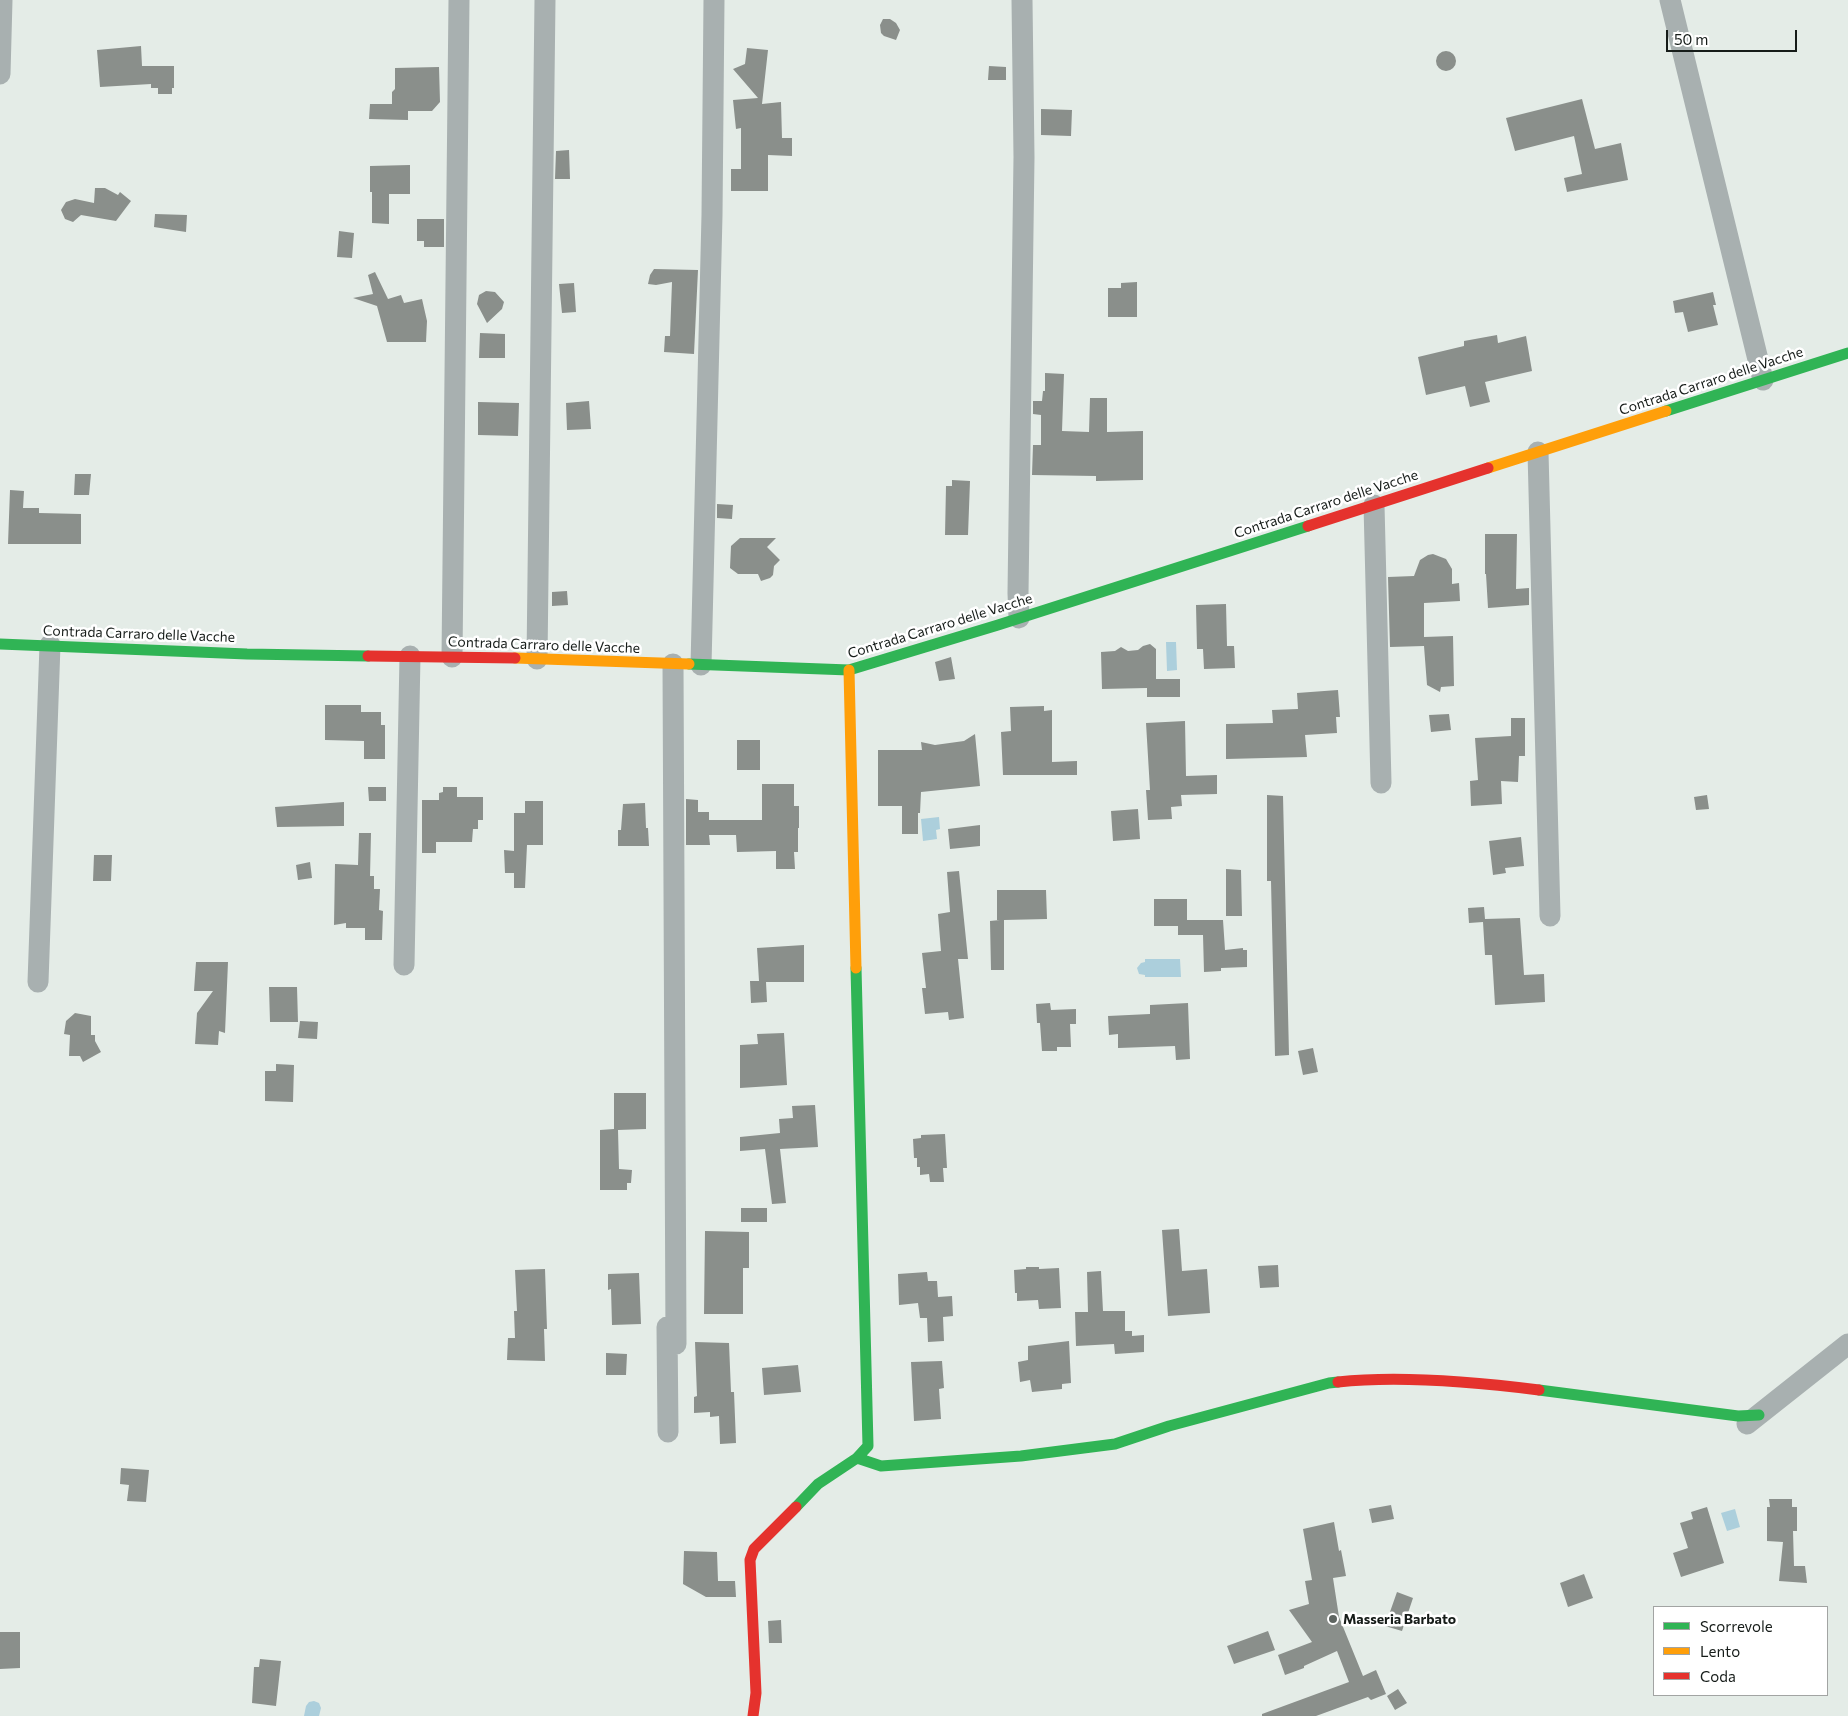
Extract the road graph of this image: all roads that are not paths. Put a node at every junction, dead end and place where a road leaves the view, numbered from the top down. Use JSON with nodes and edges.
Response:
{"nodes":[{"id":1,"x":2,"y":0,"type":"edge"},
{"id":2,"x":459,"y":0,"type":"edge"},
{"id":3,"x":545,"y":0,"type":"edge"},
{"id":4,"x":714,"y":0,"type":"edge"},
{"id":5,"x":1022,"y":0,"type":"edge"},
{"id":6,"x":1670,"y":0,"type":"edge"},
{"id":7,"x":0,"y":74,"type":"edge"},
{"id":8,"x":1848,"y":353,"type":"edge"},
{"id":9,"x":1763,"y":380,"type":"junction"},
{"id":10,"x":1538,"y":452,"type":"junction"},
{"id":11,"x":1374,"y":505,"type":"junction"},
{"id":12,"x":1019,"y":618,"type":"junction"},
{"id":13,"x":0,"y":644,"type":"edge"},
{"id":14,"x":50,"y":645,"type":"junction"},
{"id":15,"x":410,"y":656,"type":"junction"},
{"id":16,"x":452,"y":657,"type":"junction"},
{"id":17,"x":537,"y":659,"type":"junction"},
{"id":18,"x":673,"y":664,"type":"junction"},
{"id":19,"x":701,"y":665,"type":"junction"},
{"id":20,"x":849,"y":670,"type":"junction"},
{"id":21,"x":1381,"y":782,"type":"dead end"},
{"id":22,"x":1550,"y":916,"type":"dead end"},
{"id":23,"x":404,"y":965,"type":"dead end"},
{"id":24,"x":38,"y":982,"type":"dead end"},
{"id":25,"x":676,"y":1267,"type":"junction"},
{"id":26,"x":676,"y":1344,"type":"dead end"},
{"id":27,"x":1848,"y":1344,"type":"edge"},
{"id":28,"x":1753,"y":1420,"type":"joint"},
{"id":29,"x":668,"y":1432,"type":"dead end"},
{"id":30,"x":856,"y":1458,"type":"junction"},
{"id":31,"x":753,"y":1716,"type":"edge"}],
"edges":[{"from":1,"to":7,"type":"street"},
{"from":2,"to":16,"type":"street"},
{"from":3,"to":17,"type":"street"},
{"from":4,"to":19,"type":"street"},
{"from":5,"to":12,"type":"street"},
{"from":6,"to":9,"type":"street"},
{"from":8,"to":9,"type":"street","name":"Contrada Carraro delle Vacche"},
{"from":9,"to":10,"type":"street","name":"Contrada Carraro delle Vacche"},
{"from":10,"to":11,"type":"street","name":"Contrada Carraro delle Vacche"},
{"from":10,"to":22,"type":"street"},
{"from":11,"to":12,"type":"street","name":"Contrada Carraro delle Vacche"},
{"from":11,"to":21,"type":"street"},
{"from":12,"to":20,"type":"street","name":"Contrada Carraro delle Vacche"},
{"from":13,"to":14,"type":"street","name":"Contrada Carraro delle Vacche"},
{"from":14,"to":15,"type":"street","name":"Contrada Carraro delle Vacche"},
{"from":14,"to":24,"type":"street"},
{"from":15,"to":16,"type":"street","name":"Contrada Carraro delle Vacche"},
{"from":15,"to":23,"type":"street"},
{"from":16,"to":17,"type":"street","name":"Contrada Carraro delle Vacche"},
{"from":17,"to":18,"type":"street","name":"Contrada Carraro delle Vacche"},
{"from":18,"to":19,"type":"street","name":"Contrada Carraro delle Vacche"},
{"from":18,"to":25,"type":"street"},
{"from":19,"to":20,"type":"street","name":"Contrada Carraro delle Vacche"},
{"from":20,"to":30,"type":"street"},
{"from":25,"to":26,"type":"street"},
{"from":25,"to":29,"type":"street"},
{"from":27,"to":28,"type":"street"},
{"from":28,"to":30,"type":"street"},
{"from":30,"to":31,"type":"street"}]}
